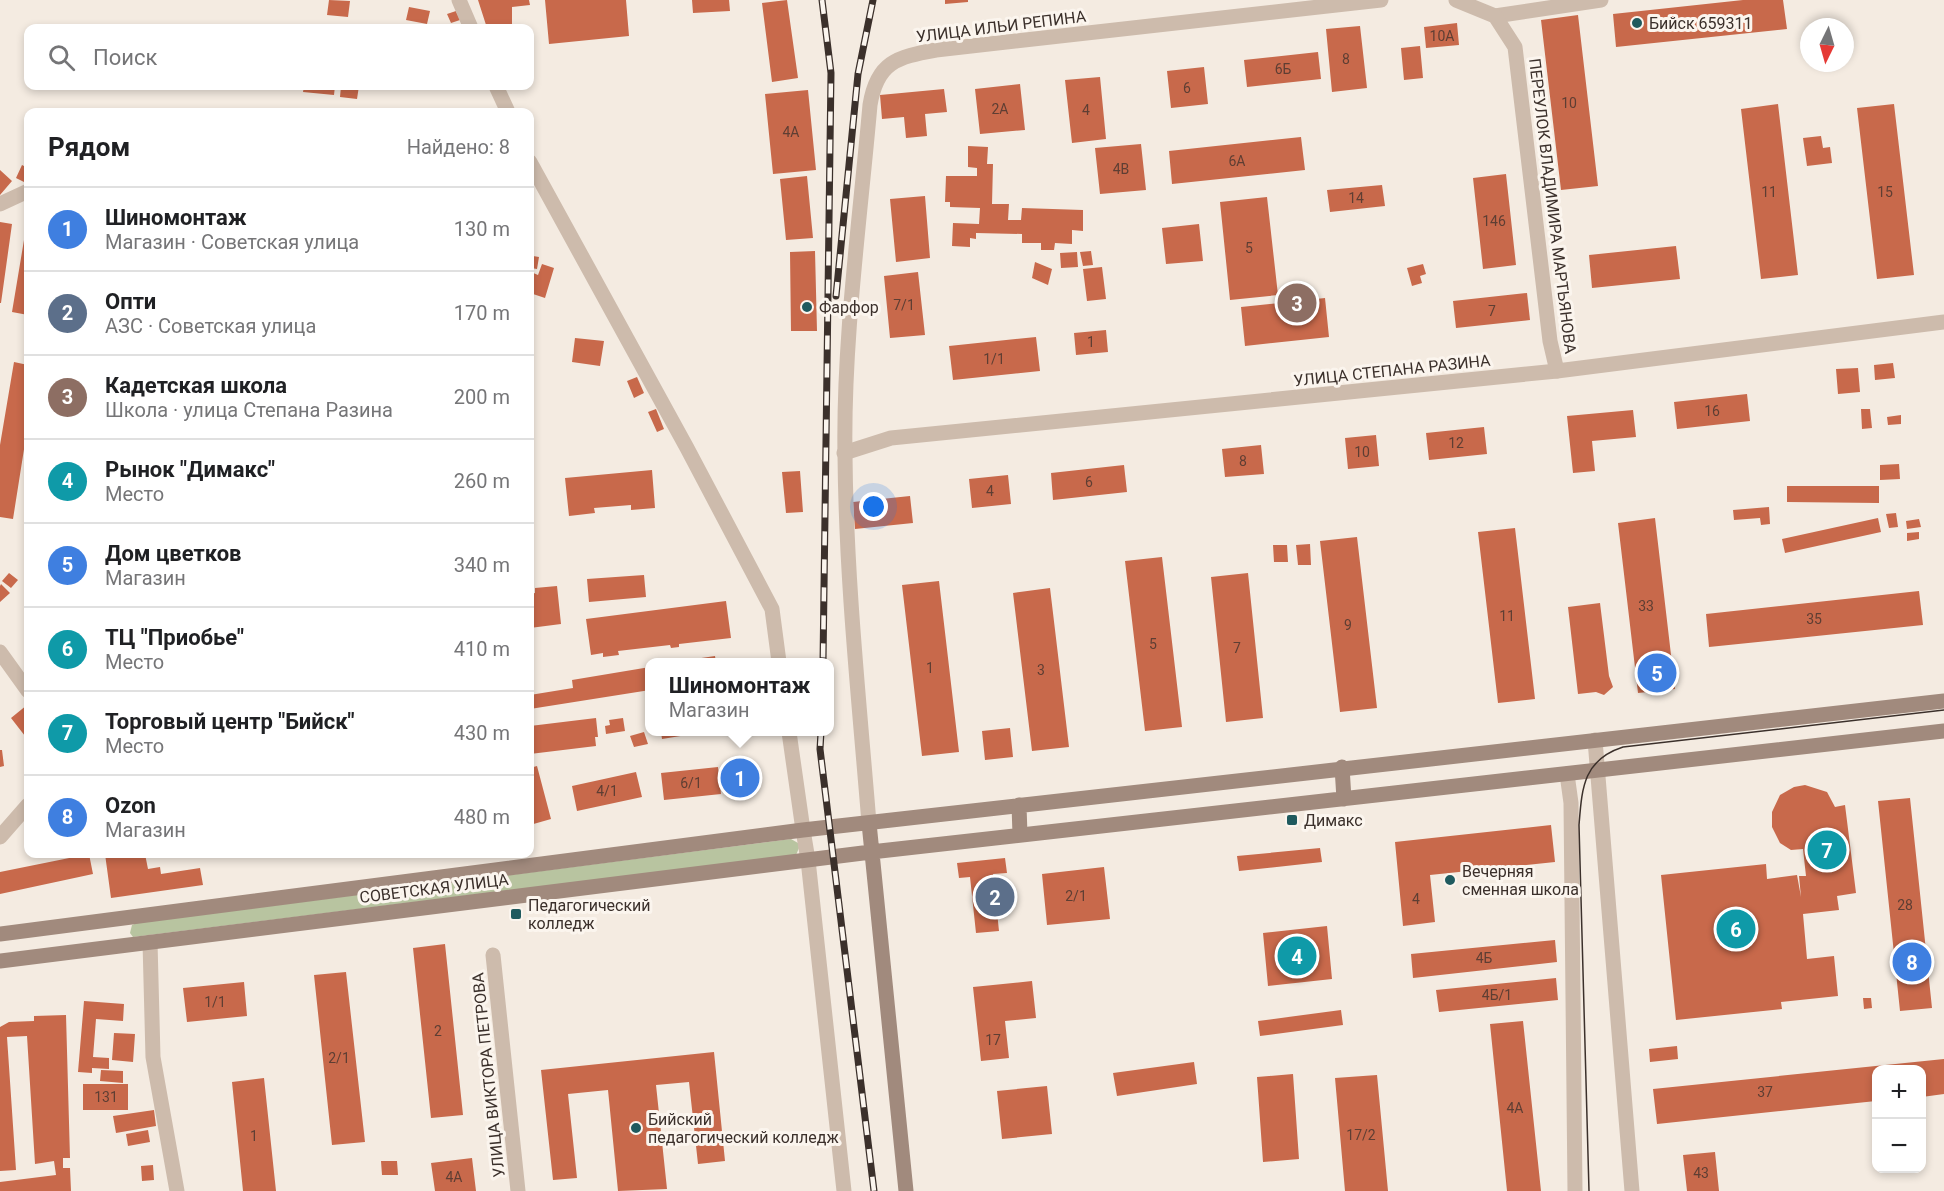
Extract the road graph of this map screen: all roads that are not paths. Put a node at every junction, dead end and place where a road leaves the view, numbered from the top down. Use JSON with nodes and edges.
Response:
{"nodes":[{"id":1,"x":459,"y":0,"type":"edge"},
{"id":2,"x":1381,"y":0,"type":"edge"},
{"id":3,"x":1456,"y":0,"type":"edge"},
{"id":4,"x":1601,"y":0,"type":"edge"},
{"id":5,"x":1495,"y":16,"type":"junction"},
{"id":6,"x":469,"y":24,"type":"edge"},
{"id":7,"x":498,"y":90,"type":"edge"},
{"id":8,"x":506,"y":108,"type":"edge"},
{"id":9,"x":534,"y":169,"type":"edge"},
{"id":10,"x":24,"y":193,"type":"edge"},
{"id":11,"x":0,"y":204,"type":"edge"},
{"id":12,"x":1944,"y":322,"type":"edge"},
{"id":13,"x":1557,"y":371,"type":"junction"},
{"id":14,"x":844,"y":453,"type":"junction"},
{"id":15,"x":0,"y":652,"type":"edge"},
{"id":16,"x":778,"y":658,"type":"edge"},
{"id":17,"x":24,"y":685,"type":"edge"},
{"id":18,"x":1944,"y":701,"type":"edge"},
{"id":19,"x":1944,"y":731,"type":"edge"},
{"id":20,"x":790,"y":736,"type":"edge"},
{"id":21,"x":1596,"y":740,"type":"junction"},
{"id":22,"x":1342,"y":767,"type":"junction"},
{"id":23,"x":1598,"y":770,"type":"junction"},
{"id":24,"x":1567,"y":774,"type":"junction"},
{"id":25,"x":1344,"y":799,"type":"junction"},
{"id":26,"x":1019,"y":805,"type":"junction"},
{"id":27,"x":24,"y":810,"type":"edge"},
{"id":28,"x":869,"y":823,"type":"junction"},
{"id":29,"x":802,"y":830,"type":"junction"},
{"id":30,"x":1020,"y":835,"type":"junction"},
{"id":31,"x":0,"y":837,"type":"edge"},
{"id":32,"x":872,"y":852,"type":"junction"},
{"id":33,"x":808,"y":860,"type":"junction"},
{"id":34,"x":0,"y":934,"type":"edge"},
{"id":35,"x":150,"y":942,"type":"junction"},
{"id":36,"x":492,"y":955,"type":"dead end"},
{"id":37,"x":0,"y":961,"type":"edge"},
{"id":38,"x":177,"y":1191,"type":"edge"},
{"id":39,"x":518,"y":1191,"type":"edge"},
{"id":40,"x":844,"y":1191,"type":"edge"},
{"id":41,"x":906,"y":1191,"type":"edge"},
{"id":42,"x":1575,"y":1191,"type":"edge"},
{"id":43,"x":1632,"y":1191,"type":"edge"}],
"edges":[{"from":1,"to":6,"type":"street"},
{"from":2,"to":14,"type":"street","name":"УЛИЦА ИЛЬИ РЕПИНА"},
{"from":3,"to":5,"type":"street"},
{"from":4,"to":5,"type":"street"},
{"from":5,"to":13,"type":"street","name":"ПЕРЕУЛОК ВЛАДИМИРА МАРТЬЯНОВА"},
{"from":7,"to":8,"type":"street"},
{"from":9,"to":16,"type":"street"},
{"from":10,"to":11,"type":"street"},
{"from":12,"to":13,"type":"street","name":"УЛИЦА СТЕПАНА РАЗИНА"},
{"from":13,"to":14,"type":"street","name":"УЛИЦА СТЕПАНА РАЗИНА"},
{"from":14,"to":28,"type":"street"},
{"from":15,"to":17,"type":"street"},
{"from":18,"to":21,"type":"main road","name":"СОВЕТСКАЯ УЛИЦА"},
{"from":19,"to":23,"type":"main road","name":"СОВЕТСКАЯ УЛИЦА"},
{"from":20,"to":29,"type":"street"},
{"from":21,"to":22,"type":"main road","name":"СОВЕТСКАЯ УЛИЦА"},
{"from":21,"to":23,"type":"street"},
{"from":22,"to":25,"type":"main road"},
{"from":22,"to":26,"type":"main road","name":"СОВЕТСКАЯ УЛИЦА"},
{"from":23,"to":24,"type":"main road","name":"СОВЕТСКАЯ УЛИЦА"},
{"from":23,"to":43,"type":"street"},
{"from":24,"to":25,"type":"main road","name":"СОВЕТСКАЯ УЛИЦА"},
{"from":24,"to":42,"type":"street"},
{"from":25,"to":30,"type":"main road","name":"СОВЕТСКАЯ УЛИЦА"},
{"from":26,"to":28,"type":"main road","name":"СОВЕТСКАЯ УЛИЦА"},
{"from":26,"to":30,"type":"main road"},
{"from":27,"to":31,"type":"street"},
{"from":28,"to":29,"type":"main road","name":"СОВЕТСКАЯ УЛИЦА"},
{"from":28,"to":32,"type":"main road"},
{"from":29,"to":33,"type":"street"},
{"from":29,"to":34,"type":"main road","name":"СОВЕТСКАЯ УЛИЦА"},
{"from":30,"to":32,"type":"main road","name":"СОВЕТСКАЯ УЛИЦА"},
{"from":32,"to":33,"type":"main road","name":"СОВЕТСКАЯ УЛИЦА"},
{"from":32,"to":41,"type":"main road"},
{"from":33,"to":35,"type":"main road","name":"СОВЕТСКАЯ УЛИЦА"},
{"from":33,"to":40,"type":"street"},
{"from":35,"to":37,"type":"main road","name":"СОВЕТСКАЯ УЛИЦА"},
{"from":35,"to":38,"type":"street"},
{"from":36,"to":39,"type":"street","name":"УЛИЦА ВИКТОРА ПЕТРОВА"}]}
